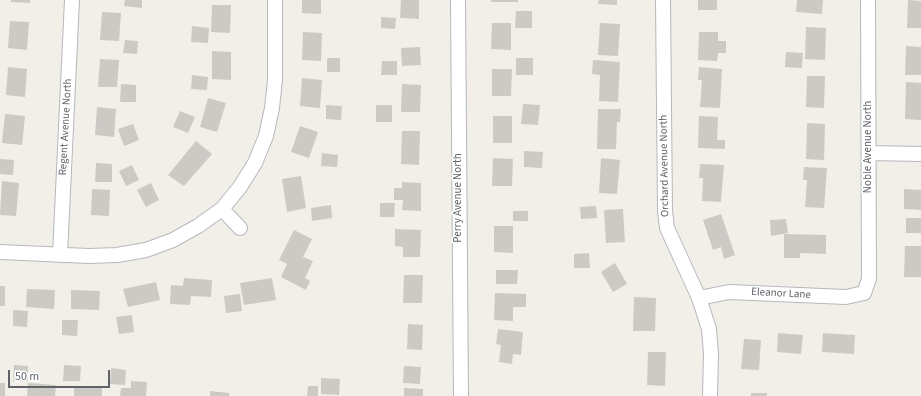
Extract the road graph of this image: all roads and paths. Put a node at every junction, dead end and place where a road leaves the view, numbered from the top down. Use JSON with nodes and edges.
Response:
{"nodes":[{"id":1,"x":72,"y":0,"type":"edge"},
{"id":2,"x":275,"y":0,"type":"edge"},
{"id":3,"x":458,"y":0,"type":"edge"},
{"id":4,"x":663,"y":0,"type":"edge"},
{"id":5,"x":868,"y":0,"type":"edge"},
{"id":6,"x":870,"y":153,"type":"junction"},
{"id":7,"x":921,"y":154,"type":"edge"},
{"id":8,"x":222,"y":209,"type":"junction"},
{"id":9,"x":240,"y":228,"type":"dead end"},
{"id":10,"x":0,"y":252,"type":"edge"},
{"id":11,"x":60,"y":255,"type":"junction"},
{"id":12,"x":864,"y":293,"type":"joint"},
{"id":13,"x":698,"y":298,"type":"junction"},
{"id":14,"x":461,"y":396,"type":"edge"},
{"id":15,"x":710,"y":396,"type":"edge"}],
"edges":[{"from":1,"to":11,"type":"street","name":"Regent Avenue North"},
{"from":2,"to":8,"type":"street"},
{"from":3,"to":14,"type":"street","name":"Perry Avenue North"},
{"from":4,"to":13,"type":"street","name":"Orchard Avenue North"},
{"from":5,"to":6,"type":"street","name":"Noble Avenue North"},
{"from":6,"to":7,"type":"street"},
{"from":6,"to":12,"type":"street","name":"Noble Avenue North"},
{"from":8,"to":9,"type":"street"},
{"from":8,"to":11,"type":"street"},
{"from":10,"to":11,"type":"street"},
{"from":12,"to":13,"type":"street","name":"Eleanor Lane"},
{"from":13,"to":15,"type":"street","name":"Orchard Avenue North"}]}
